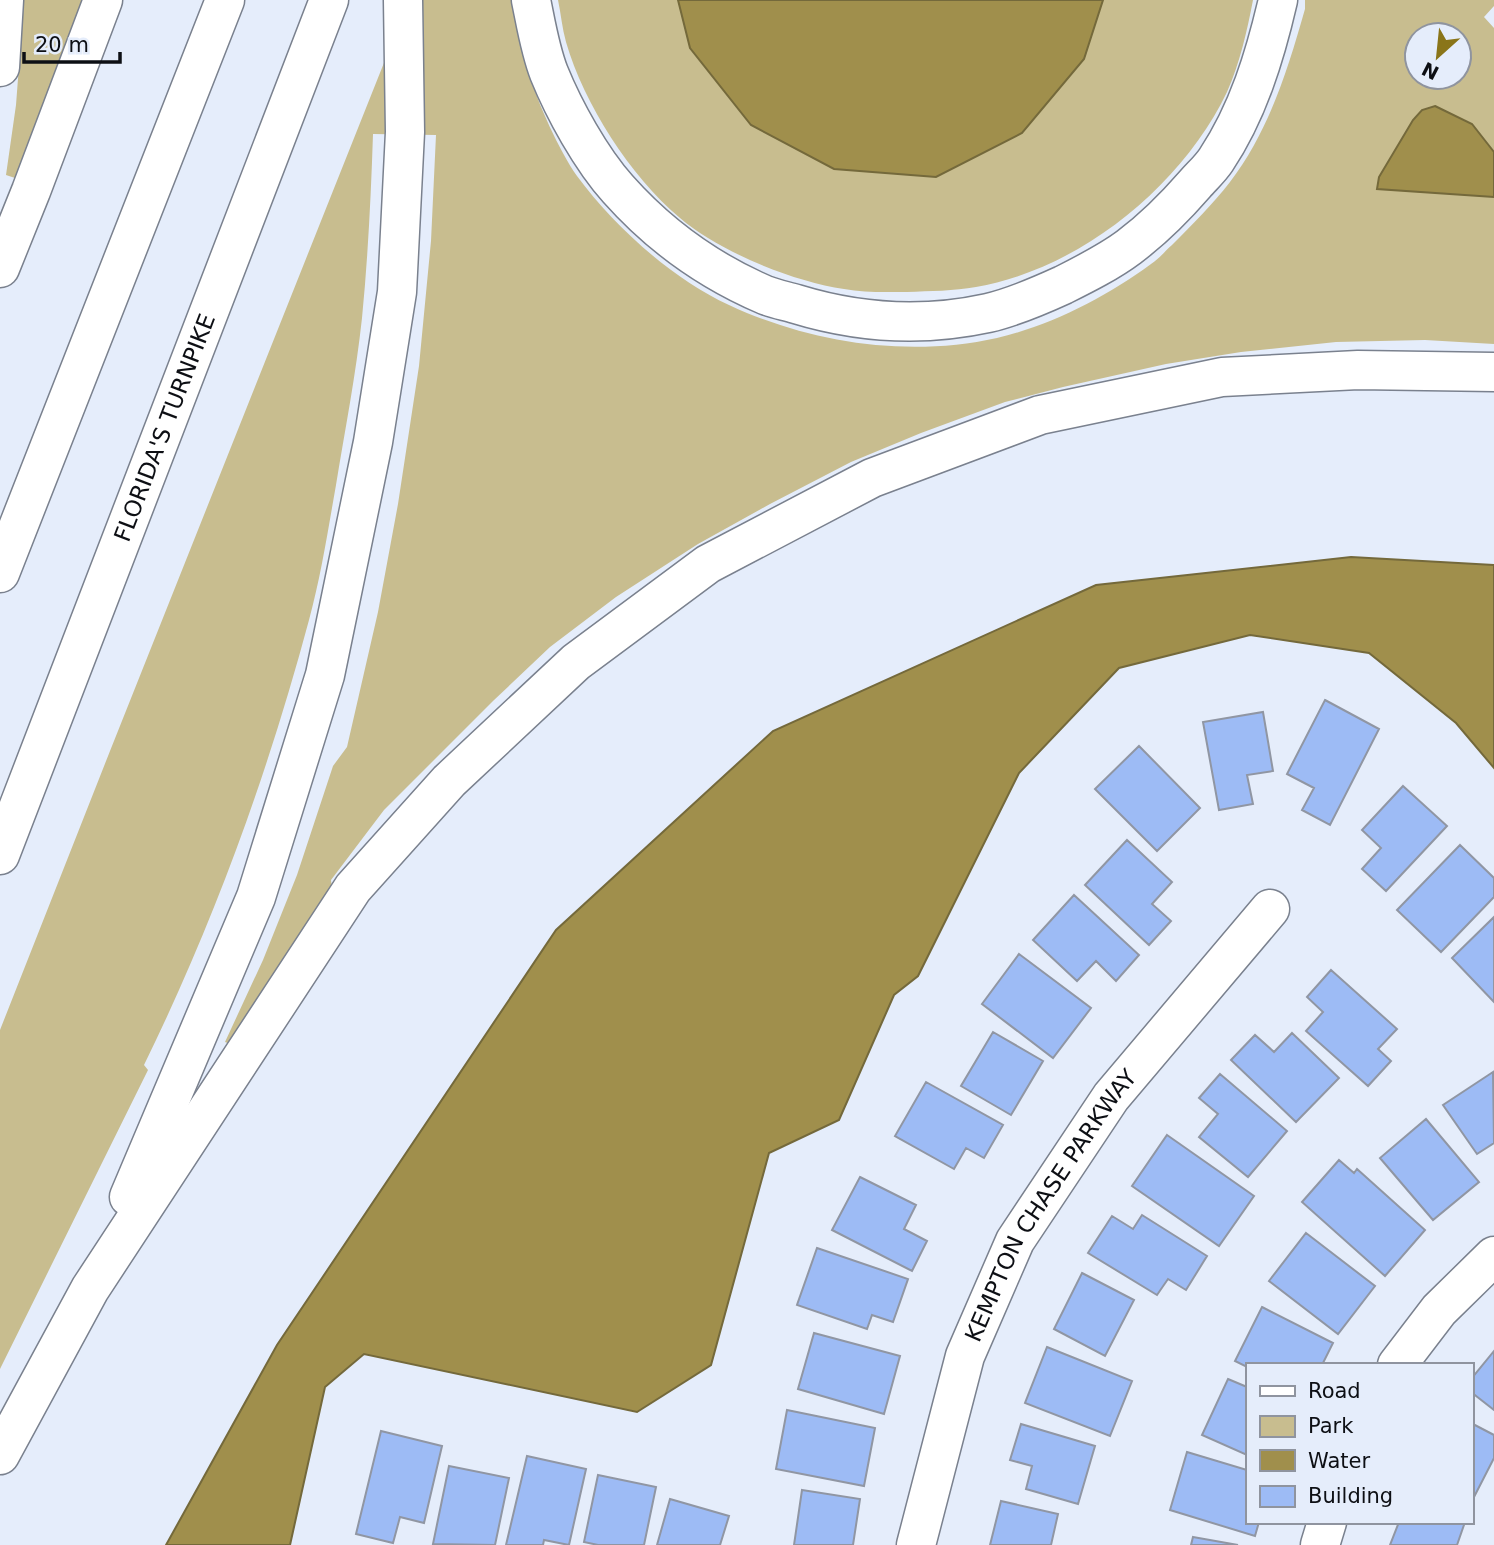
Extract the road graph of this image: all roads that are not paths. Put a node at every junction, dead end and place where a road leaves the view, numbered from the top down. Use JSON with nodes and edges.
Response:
{"nodes":[{"id":1,"x":4,"y":0,"type":"edge"},
{"id":2,"x":103,"y":0,"type":"edge"},
{"id":3,"x":225,"y":0,"type":"edge"},
{"id":4,"x":329,"y":0,"type":"edge"},
{"id":5,"x":403,"y":0,"type":"edge"},
{"id":6,"x":531,"y":0,"type":"edge"},
{"id":7,"x":1278,"y":0,"type":"edge"},
{"id":8,"x":0,"y":66,"type":"edge"},
{"id":9,"x":0,"y":268,"type":"edge"},
{"id":10,"x":1494,"y":372,"type":"edge"},
{"id":11,"x":0,"y":573,"type":"edge"},
{"id":12,"x":0,"y":855,"type":"edge"},
{"id":13,"x":1270,"y":909,"type":"dead end"},
{"id":14,"x":1494,"y":1256,"type":"edge"},
{"id":15,"x":90,"y":1289,"type":"junction"},
{"id":16,"x":1398,"y":1363,"type":"edge"},
{"id":17,"x":0,"y":1455,"type":"edge"},
{"id":18,"x":1326,"y":1524,"type":"edge"},
{"id":19,"x":916,"y":1545,"type":"edge"},
{"id":20,"x":1320,"y":1545,"type":"edge"}],
"edges":[{"from":1,"to":8,"type":"main road"},
{"from":2,"to":9,"type":"main road"},
{"from":3,"to":11,"type":"main road"},
{"from":4,"to":12,"type":"main road","name":"FLORIDA'S TURNPIKE"},
{"from":5,"to":15,"type":"main road"},
{"from":6,"to":7,"type":"main road"},
{"from":10,"to":15,"type":"main road"},
{"from":13,"to":19,"type":"main road","name":"KEMPTON CHASE PARKWAY"},
{"from":14,"to":16,"type":"main road"},
{"from":15,"to":17,"type":"main road"},
{"from":18,"to":20,"type":"main road"}]}
